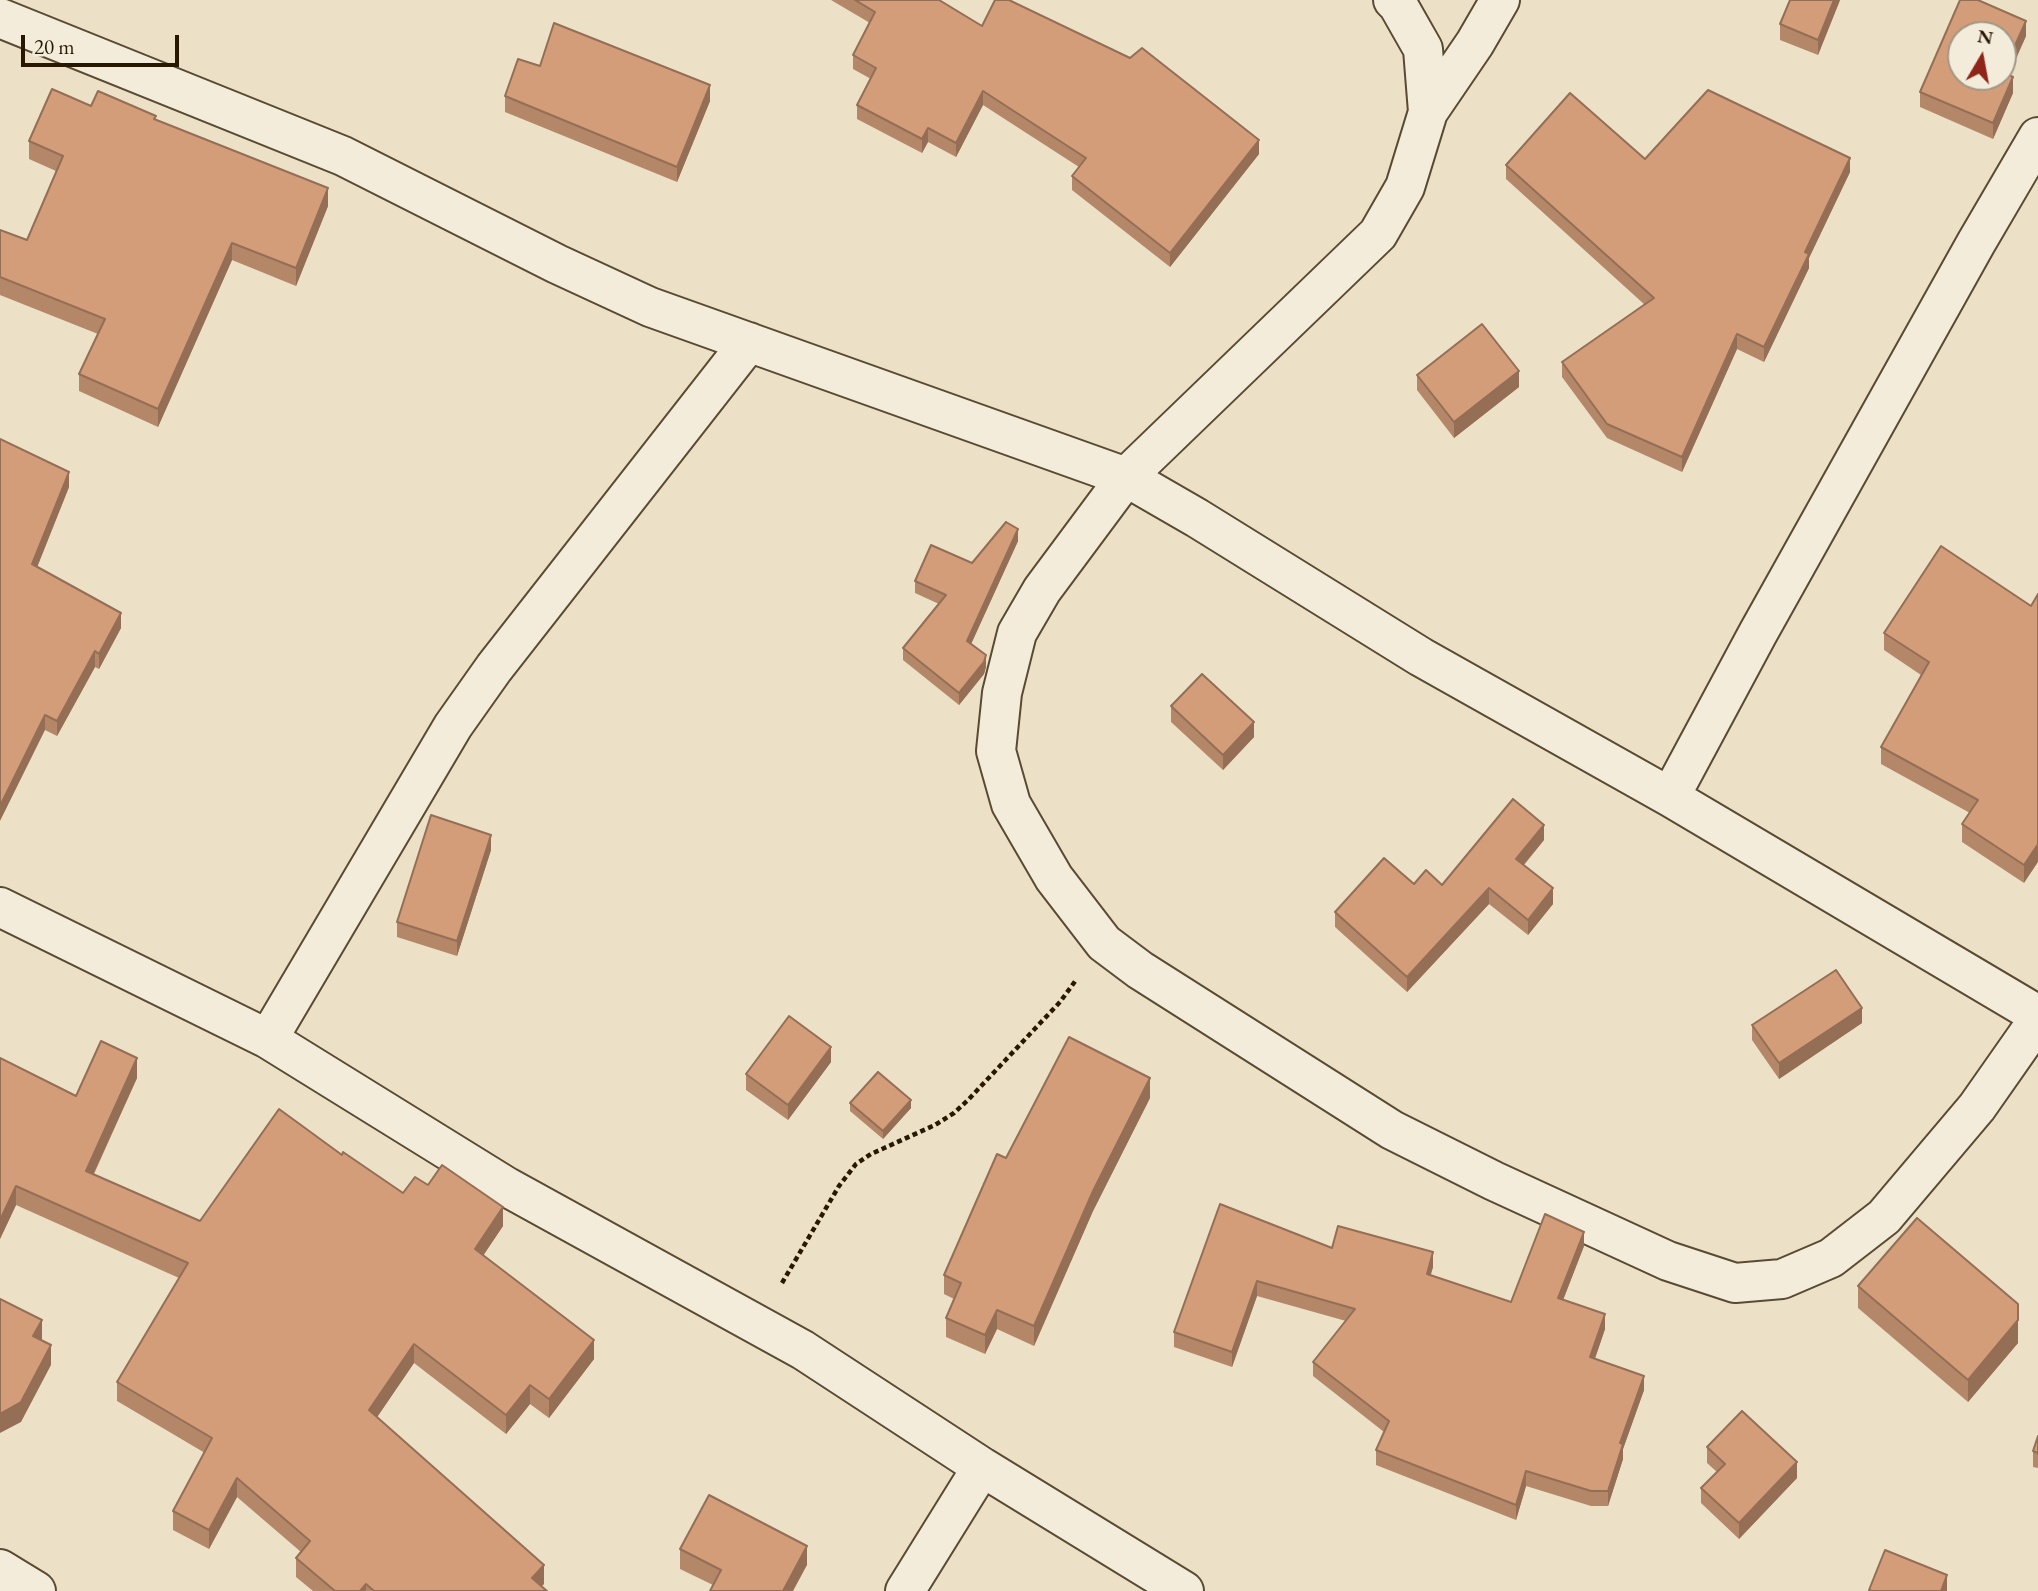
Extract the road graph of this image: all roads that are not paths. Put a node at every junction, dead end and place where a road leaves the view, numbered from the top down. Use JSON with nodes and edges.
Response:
{"nodes":[{"id":1,"x":1393,"y":0,"type":"edge"},
{"id":2,"x":1500,"y":0,"type":"edge"},
{"id":3,"x":0,"y":18,"type":"edge"},
{"id":4,"x":1427,"y":112,"type":"junction"},
{"id":5,"x":2038,"y":137,"type":"edge"},
{"id":6,"x":748,"y":342,"type":"junction"},
{"id":7,"x":1126,"y":477,"type":"junction"},
{"id":8,"x":1670,"y":797,"type":"junction"},
{"id":9,"x":0,"y":908,"type":"edge"},
{"id":10,"x":2038,"y":1018,"type":"edge"},
{"id":11,"x":268,"y":1039,"type":"junction"},
{"id":12,"x":982,"y":1466,"type":"junction"},
{"id":13,"x":0,"y":1569,"type":"edge"},
{"id":14,"x":36,"y":1591,"type":"edge"},
{"id":15,"x":905,"y":1591,"type":"edge"},
{"id":16,"x":1184,"y":1591,"type":"edge"}],
"edges":[{"from":1,"to":4,"type":"street"},
{"from":2,"to":4,"type":"street"},
{"from":3,"to":6,"type":"street"},
{"from":4,"to":7,"type":"street"},
{"from":5,"to":8,"type":"street"},
{"from":6,"to":7,"type":"street"},
{"from":6,"to":11,"type":"street"},
{"from":7,"to":8,"type":"street"},
{"from":7,"to":10,"type":"street"},
{"from":8,"to":10,"type":"street"},
{"from":9,"to":11,"type":"street"},
{"from":11,"to":12,"type":"street"},
{"from":12,"to":15,"type":"street"},
{"from":12,"to":16,"type":"street"},
{"from":13,"to":14,"type":"street"}]}
